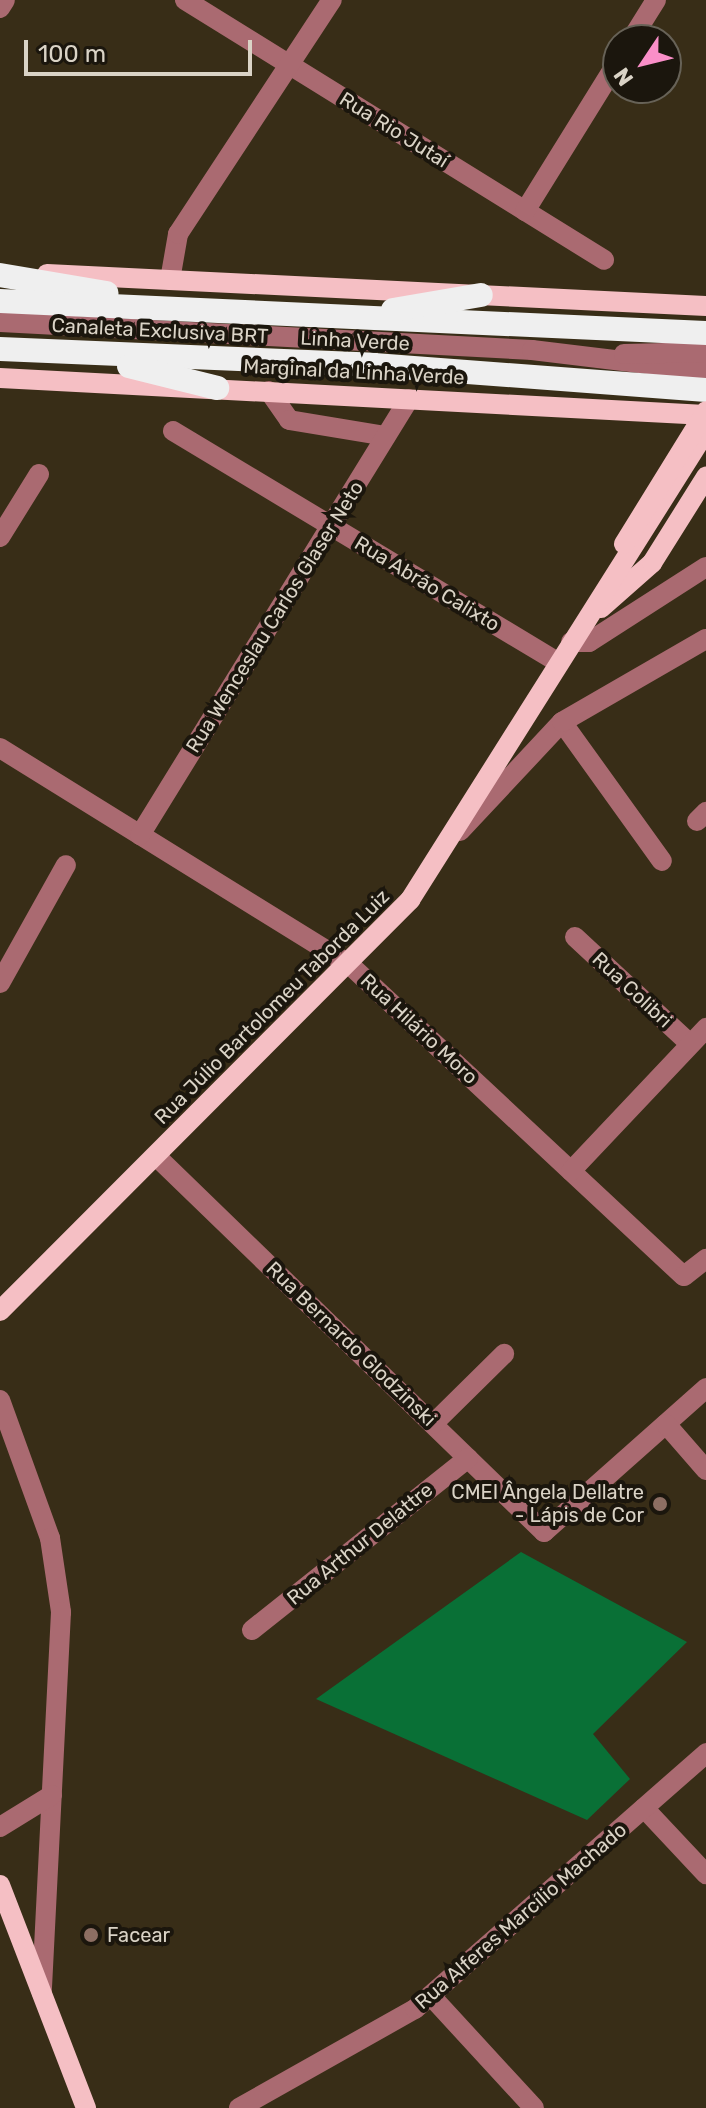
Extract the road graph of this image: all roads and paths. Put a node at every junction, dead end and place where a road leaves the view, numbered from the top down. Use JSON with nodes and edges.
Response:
{"nodes":[{"id":1,"x":5,"y":0,"type":"edge"},
{"id":2,"x":185,"y":0,"type":"edge"},
{"id":3,"x":332,"y":0,"type":"edge"},
{"id":4,"x":656,"y":0,"type":"edge"},
{"id":5,"x":0,"y":8,"type":"edge"},
{"id":6,"x":641,"y":24,"type":"edge"},
{"id":7,"x":291,"y":66,"type":"junction"},
{"id":8,"x":602,"y":87,"type":"edge"},
{"id":9,"x":525,"y":211,"type":"junction"},
{"id":10,"x":604,"y":260,"type":"dead end"},
{"id":11,"x":0,"y":273,"type":"edge"},
{"id":12,"x":170,"y":280,"type":"junction"},
{"id":13,"x":706,"y":290,"type":"edge"},
{"id":14,"x":481,"y":295,"type":"junction"},
{"id":15,"x":0,"y":301,"type":"edge"},
{"id":16,"x":644,"y":303,"type":"junction"},
{"id":17,"x":706,"y":306,"type":"edge"},
{"id":18,"x":203,"y":309,"type":"junction"},
{"id":19,"x":346,"y":318,"type":"junction"},
{"id":20,"x":0,"y":322,"type":"edge"},
{"id":21,"x":706,"y":333,"type":"edge"},
{"id":22,"x":0,"y":349,"type":"edge"},
{"id":23,"x":706,"y":352,"type":"edge"},
{"id":24,"x":87,"y":356,"type":"junction"},
{"id":25,"x":608,"y":356,"type":"junction"},
{"id":26,"x":706,"y":371,"type":"edge"},
{"id":27,"x":0,"y":378,"type":"edge"},
{"id":28,"x":217,"y":388,"type":"junction"},
{"id":29,"x":706,"y":390,"type":"edge"},
{"id":30,"x":269,"y":391,"type":"junction"},
{"id":31,"x":409,"y":399,"type":"junction"},
{"id":32,"x":706,"y":413,"type":"edge"},
{"id":33,"x":173,"y":431,"type":"dead end"},
{"id":34,"x":706,"y":431,"type":"edge"},
{"id":35,"x":386,"y":436,"type":"junction"},
{"id":36,"x":39,"y":474,"type":"dead end"},
{"id":37,"x":706,"y":477,"type":"edge"},
{"id":38,"x":331,"y":526,"type":"junction"},
{"id":39,"x":0,"y":537,"type":"edge"},
{"id":40,"x":628,"y":546,"type":"junction"},
{"id":41,"x":706,"y":567,"type":"edge"},
{"id":42,"x":584,"y":619,"type":"junction"},
{"id":43,"x":706,"y":639,"type":"edge"},
{"id":44,"x":571,"y":642,"type":"junction"},
{"id":45,"x":559,"y":663,"type":"junction"},
{"id":46,"x":562,"y":722,"type":"junction"},
{"id":47,"x":0,"y":748,"type":"edge"},
{"id":48,"x":140,"y":835,"type":"junction"},
{"id":49,"x":449,"y":845,"type":"junction"},
{"id":50,"x":662,"y":861,"type":"dead end"},
{"id":51,"x":66,"y":865,"type":"dead end"},
{"id":52,"x":575,"y":937,"type":"dead end"},
{"id":53,"x":350,"y":965,"type":"junction"},
{"id":54,"x":0,"y":983,"type":"edge"},
{"id":55,"x":706,"y":1028,"type":"edge"},
{"id":56,"x":689,"y":1043,"type":"junction"},
{"id":57,"x":157,"y":1157,"type":"junction"},
{"id":58,"x":571,"y":1171,"type":"junction"},
{"id":59,"x":706,"y":1259,"type":"edge"},
{"id":60,"x":0,"y":1311,"type":"edge"},
{"id":61,"x":504,"y":1354,"type":"dead end"},
{"id":62,"x":706,"y":1388,"type":"edge"},
{"id":63,"x":0,"y":1400,"type":"edge"},
{"id":64,"x":433,"y":1424,"type":"junction"},
{"id":65,"x":666,"y":1424,"type":"junction"},
{"id":66,"x":468,"y":1458,"type":"junction"},
{"id":67,"x":706,"y":1470,"type":"edge"},
{"id":68,"x":252,"y":1630,"type":"dead end"},
{"id":69,"x":706,"y":1753,"type":"edge"},
{"id":70,"x":52,"y":1795,"type":"junction"},
{"id":71,"x":644,"y":1808,"type":"junction"},
{"id":72,"x":0,"y":1827,"type":"edge"},
{"id":73,"x":706,"y":1874,"type":"edge"},
{"id":74,"x":0,"y":1885,"type":"edge"},
{"id":75,"x":42,"y":1993,"type":"junction"},
{"id":76,"x":431,"y":1996,"type":"junction"},
{"id":77,"x":86,"y":2108,"type":"edge"},
{"id":78,"x":239,"y":2108,"type":"edge"},
{"id":79,"x":534,"y":2108,"type":"edge"}],
"edges":[{"from":1,"to":5,"type":"street"},
{"from":2,"to":7,"type":"street","name":"Rua Rio Jutaí"},
{"from":3,"to":7,"type":"street"},
{"from":4,"to":6,"type":"street"},
{"from":7,"to":9,"type":"street","name":"Rua Rio Jutaí"},
{"from":7,"to":12,"type":"street"},
{"from":8,"to":9,"type":"street"},
{"from":9,"to":10,"type":"street","name":"Rua Rio Jutaí"},
{"from":11,"to":12,"type":"main road"},
{"from":11,"to":18,"type":"highway"},
{"from":12,"to":14,"type":"main road"},
{"from":13,"to":16,"type":"main road"},
{"from":14,"to":16,"type":"main road"},
{"from":14,"to":19,"type":"highway"},
{"from":15,"to":18,"type":"highway","name":"Linha Verde"},
{"from":16,"to":17,"type":"main road"},
{"from":18,"to":19,"type":"highway","name":"Linha Verde"},
{"from":19,"to":21,"type":"highway","name":"Linha Verde"},
{"from":20,"to":25,"type":"street","name":"Canaleta Exclusiva BRT"},
{"from":22,"to":24,"type":"highway","name":"Linha Verde"},
{"from":23,"to":25,"type":"street","name":"Canaleta Exclusiva BRT"},
{"from":24,"to":28,"type":"highway"},
{"from":24,"to":29,"type":"highway","name":"Linha Verde"},
{"from":25,"to":26,"type":"street","name":"Canaleta Exclusiva BRT"},
{"from":27,"to":28,"type":"main road","name":"Marginal da Linha Verde"},
{"from":28,"to":30,"type":"main road","name":"Marginal da Linha Verde"},
{"from":30,"to":31,"type":"main road","name":"Marginal da Linha Verde"},
{"from":30,"to":35,"type":"street"},
{"from":31,"to":32,"type":"main road","name":"Marginal da Linha Verde"},
{"from":31,"to":35,"type":"street","name":"Rua Wenceslau Carlos Glaser Neto"},
{"from":32,"to":40,"type":"main road","name":"Rua Júlio Bartolomeu Taborda Luiz","bridge":true},
{"from":33,"to":38,"type":"street","name":"Rua Abrão Calixto"},
{"from":34,"to":40,"type":"main road","name":"Rua Júlio Bartolomeu Taborda Luiz"},
{"from":35,"to":38,"type":"street","name":"Rua Wenceslau Carlos Glaser Neto"},
{"from":36,"to":39,"type":"street"},
{"from":37,"to":42,"type":"main road"},
{"from":38,"to":45,"type":"street","name":"Rua Abrão Calixto"},
{"from":38,"to":48,"type":"street","name":"Rua Wenceslau Carlos Glaser Neto"},
{"from":40,"to":42,"type":"main road","name":"Rua Júlio Bartolomeu Taborda Luiz"},
{"from":41,"to":44,"type":"street"},
{"from":42,"to":44,"type":"main road","name":"Rua Júlio Bartolomeu Taborda Luiz"},
{"from":43,"to":46,"type":"street"},
{"from":44,"to":45,"type":"main road","name":"Rua Júlio Bartolomeu Taborda Luiz"},
{"from":45,"to":49,"type":"main road","name":"Rua Júlio Bartolomeu Taborda Luiz"},
{"from":46,"to":49,"type":"street"},
{"from":46,"to":50,"type":"street"},
{"from":47,"to":48,"type":"street","name":"Rua Hilário Moro"},
{"from":48,"to":53,"type":"street","name":"Rua Hilário Moro"},
{"from":49,"to":53,"type":"main road","name":"Rua Júlio Bartolomeu Taborda Luiz"},
{"from":51,"to":54,"type":"street"},
{"from":52,"to":56,"type":"street","name":"Rua Colibri"},
{"from":53,"to":57,"type":"main road","name":"Rua Júlio Bartolomeu Taborda Luiz"},
{"from":53,"to":58,"type":"street","name":"Rua Hilário Moro"},
{"from":55,"to":56,"type":"street"},
{"from":56,"to":58,"type":"street"},
{"from":57,"to":60,"type":"main road","name":"Rua Júlio Bartolomeu Taborda Luiz"},
{"from":57,"to":64,"type":"street","name":"Rua Bernardo Glodzinski"},
{"from":58,"to":59,"type":"street","name":"Rua Hilário Moro"},
{"from":61,"to":64,"type":"street"},
{"from":62,"to":65,"type":"street"},
{"from":63,"to":70,"type":"street"},
{"from":64,"to":66,"type":"street","name":"Rua Bernardo Glodzinski"},
{"from":65,"to":66,"type":"street","name":"Rua Bernardo Glodzinski"},
{"from":65,"to":67,"type":"street"},
{"from":66,"to":68,"type":"street","name":"Rua Arthur Delattre"},
{"from":69,"to":71,"type":"street","name":"Rua Alferes Marcílio Machado"},
{"from":70,"to":72,"type":"street"},
{"from":70,"to":75,"type":"street"},
{"from":71,"to":73,"type":"street"},
{"from":71,"to":76,"type":"street","name":"Rua Alferes Marcílio Machado"},
{"from":74,"to":75,"type":"main road"},
{"from":75,"to":77,"type":"main road"},
{"from":76,"to":78,"type":"street","name":"Rua Alferes Marcílio Machado"},
{"from":76,"to":79,"type":"street"}]}
